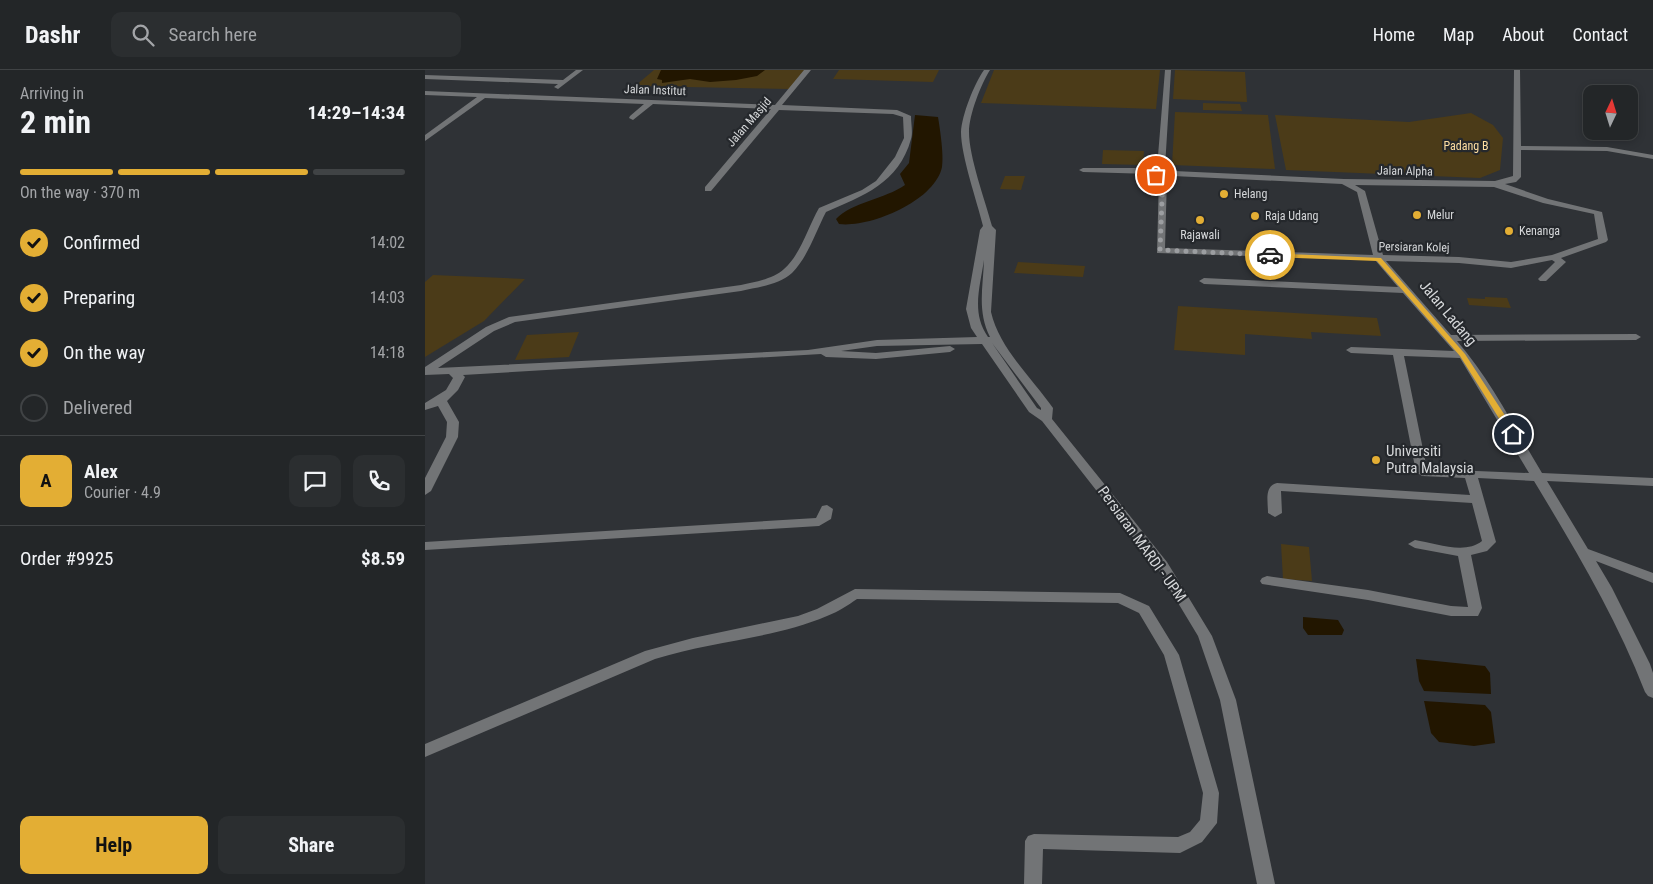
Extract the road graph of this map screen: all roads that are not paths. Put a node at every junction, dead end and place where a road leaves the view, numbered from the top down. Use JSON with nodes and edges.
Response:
{"nodes":[{"id":1,"x":580,"y":70,"type":"edge"},
{"id":2,"x":808,"y":70,"type":"edge"},
{"id":3,"x":981,"y":70,"type":"edge"},
{"id":4,"x":987,"y":70,"type":"edge"},
{"id":5,"x":1168,"y":70,"type":"edge"},
{"id":6,"x":1517,"y":70,"type":"edge"},
{"id":7,"x":425,"y":77,"type":"edge"},
{"id":8,"x":446,"y":78,"type":"junction"},
{"id":9,"x":480,"y":79,"type":"junction"},
{"id":10,"x":981,"y":79,"type":"junction"},
{"id":11,"x":565,"y":82,"type":"junction"},
{"id":12,"x":425,"y":92,"type":"edge"},
{"id":13,"x":456,"y":94,"type":"junction"},
{"id":14,"x":483,"y":96,"type":"junction"},
{"id":15,"x":544,"y":98,"type":"junction"},
{"id":16,"x":651,"y":102,"type":"junction"},
{"id":17,"x":778,"y":106,"type":"junction"},
{"id":18,"x":633,"y":118,"type":"dead end"},
{"id":19,"x":425,"y":139,"type":"edge"},
{"id":20,"x":1516,"y":148,"type":"junction"},
{"id":21,"x":1650,"y":156,"type":"edge"},
{"id":22,"x":1653,"y":165,"type":"edge"},
{"id":23,"x":1159,"y":169,"type":"junction"},
{"id":24,"x":1083,"y":170,"type":"dead end"},
{"id":25,"x":1344,"y":182,"type":"junction"},
{"id":26,"x":1385,"y":183,"type":"junction"},
{"id":27,"x":1495,"y":184,"type":"junction"},
{"id":28,"x":708,"y":189,"type":"dead end"},
{"id":29,"x":1361,"y":191,"type":"junction"},
{"id":30,"x":988,"y":226,"type":"junction"},
{"id":31,"x":1554,"y":257,"type":"junction"},
{"id":32,"x":1379,"y":259,"type":"junction"},
{"id":33,"x":1543,"y":279,"type":"dead end"},
{"id":34,"x":1204,"y":280,"type":"dead end"},
{"id":35,"x":1407,"y":290,"type":"junction"},
{"id":36,"x":975,"y":328,"type":"junction"},
{"id":37,"x":1636,"y":337,"type":"dead end"},
{"id":38,"x":1448,"y":338,"type":"junction"},
{"id":39,"x":999,"y":343,"type":"junction"},
{"id":40,"x":985,"y":344,"type":"junction"},
{"id":41,"x":961,"y":345,"type":"junction"},
{"id":42,"x":462,"y":348,"type":"junction"},
{"id":43,"x":1351,"y":350,"type":"dead end"},
{"id":44,"x":1398,"y":352,"type":"junction"},
{"id":45,"x":1463,"y":355,"type":"junction"},
{"id":46,"x":995,"y":357,"type":"junction"},
{"id":47,"x":511,"y":370,"type":"junction"},
{"id":48,"x":425,"y":372,"type":"edge"},
{"id":49,"x":455,"y":375,"type":"junction"},
{"id":50,"x":441,"y":401,"type":"junction"},
{"id":51,"x":425,"y":409,"type":"edge"},
{"id":52,"x":451,"y":416,"type":"junction"},
{"id":53,"x":1046,"y":419,"type":"junction"},
{"id":54,"x":1531,"y":463,"type":"junction"},
{"id":55,"x":1471,"y":475,"type":"junction"},
{"id":56,"x":1540,"y":478,"type":"junction"},
{"id":57,"x":1581,"y":480,"type":"junction"},
{"id":58,"x":1653,"y":482,"type":"edge"},
{"id":59,"x":425,"y":491,"type":"edge"},
{"id":60,"x":1552,"y":498,"type":"junction"},
{"id":61,"x":1477,"y":499,"type":"junction"},
{"id":62,"x":827,"y":509,"type":"dead end"},
{"id":63,"x":1275,"y":513,"type":"dead end"},
{"id":64,"x":1415,"y":544,"type":"dead end"},
{"id":65,"x":425,"y":546,"type":"edge"},
{"id":66,"x":1463,"y":551,"type":"junction"},
{"id":67,"x":1584,"y":552,"type":"junction"},
{"id":68,"x":1653,"y":578,"type":"edge"},
{"id":69,"x":1267,"y":581,"type":"dead end"},
{"id":70,"x":1653,"y":692,"type":"edge"},
{"id":71,"x":425,"y":751,"type":"edge"},
{"id":72,"x":1033,"y":884,"type":"edge"},
{"id":73,"x":1267,"y":884,"type":"edge"}],
"edges":[{"from":1,"to":11,"type":"street"},
{"from":2,"to":17,"type":"street","name":"Jalan Masjid"},
{"from":3,"to":10,"type":"street"},
{"from":4,"to":10,"type":"street"},
{"from":5,"to":23,"type":"street"},
{"from":6,"to":20,"type":"street","name":"Jalan Alpha"},
{"from":7,"to":8,"type":"street"},
{"from":8,"to":9,"type":"street"},
{"from":8,"to":12,"type":"street"},
{"from":9,"to":11,"type":"street"},
{"from":9,"to":13,"type":"street"},
{"from":10,"to":30,"type":"street","name":"Persiaran MARDI - UPM"},
{"from":11,"to":15,"type":"street"},
{"from":12,"to":13,"type":"street","name":"Jalan Institut"},
{"from":13,"to":14,"type":"street","name":"Jalan Institut"},
{"from":14,"to":15,"type":"street","name":"Jalan Institut"},
{"from":14,"to":19,"type":"street"},
{"from":15,"to":16,"type":"street","name":"Jalan Institut"},
{"from":16,"to":17,"type":"street","name":"Jalan Institut"},
{"from":16,"to":18,"type":"street"},
{"from":17,"to":28,"type":"street","name":"Jalan Masjid"},
{"from":17,"to":42,"type":"street","name":"Jalan Institut"},
{"from":20,"to":21,"type":"street"},
{"from":20,"to":27,"type":"street","name":"Jalan Alpha"},
{"from":21,"to":22,"type":"street"},
{"from":23,"to":24,"type":"street"},
{"from":23,"to":25,"type":"street","name":"Jalan Alpha"},
{"from":23,"to":32,"type":"street","name":"Persiaran Kolej"},
{"from":25,"to":26,"type":"street","name":"Jalan Alpha"},
{"from":25,"to":29,"type":"street"},
{"from":26,"to":27,"type":"street","name":"Jalan Alpha"},
{"from":26,"to":29,"type":"street"},
{"from":27,"to":31,"type":"street","name":"Persiaran Kolej"},
{"from":29,"to":32,"type":"street","name":"Jalan Ladang"},
{"from":30,"to":36,"type":"street","name":"Persiaran MARDI - UPM"},
{"from":30,"to":39,"type":"street","name":"Persiaran MARDI - UPM"},
{"from":31,"to":32,"type":"street","name":"Persiaran Kolej"},
{"from":31,"to":33,"type":"street"},
{"from":32,"to":35,"type":"street","name":"Jalan Ladang"},
{"from":34,"to":35,"type":"street"},
{"from":35,"to":38,"type":"street","name":"Jalan Ladang"},
{"from":36,"to":40,"type":"street","name":"Persiaran MARDI - UPM"},
{"from":36,"to":41,"type":"street"},
{"from":37,"to":38,"type":"street"},
{"from":38,"to":45,"type":"street","name":"Jalan Ladang"},
{"from":39,"to":40,"type":"street"},
{"from":39,"to":53,"type":"street","name":"Persiaran MARDI - UPM"},
{"from":40,"to":41,"type":"street"},
{"from":40,"to":46,"type":"street","name":"Persiaran MARDI - UPM"},
{"from":41,"to":46,"type":"street"},
{"from":41,"to":47,"type":"street"},
{"from":42,"to":47,"type":"street"},
{"from":42,"to":48,"type":"street"},
{"from":42,"to":49,"type":"street"},
{"from":43,"to":44,"type":"street"},
{"from":44,"to":45,"type":"street"},
{"from":44,"to":55,"type":"street"},
{"from":45,"to":54,"type":"street","name":"Jalan Ladang"},
{"from":46,"to":53,"type":"street","name":"Persiaran MARDI - UPM"},
{"from":47,"to":49,"type":"street"},
{"from":48,"to":49,"type":"street"},
{"from":49,"to":50,"type":"street"},
{"from":50,"to":51,"type":"street"},
{"from":50,"to":52,"type":"street"},
{"from":51,"to":52,"type":"street"},
{"from":52,"to":59,"type":"street"},
{"from":53,"to":73,"type":"street","name":"Persiaran MARDI - UPM"},
{"from":54,"to":56,"type":"street","name":"Jalan Ladang"},
{"from":54,"to":57,"type":"street"},
{"from":55,"to":56,"type":"street"},
{"from":55,"to":61,"type":"street"},
{"from":56,"to":57,"type":"street"},
{"from":56,"to":60,"type":"street","name":"Jalan Ladang"},
{"from":57,"to":58,"type":"street"},
{"from":57,"to":60,"type":"street"},
{"from":60,"to":67,"type":"street","name":"Jalan Ladang"},
{"from":61,"to":63,"type":"street"},
{"from":61,"to":66,"type":"street"},
{"from":62,"to":65,"type":"street"},
{"from":64,"to":66,"type":"street"},
{"from":66,"to":69,"type":"street"},
{"from":67,"to":68,"type":"street"},
{"from":67,"to":70,"type":"street","name":"Jalan Ladang"},
{"from":71,"to":72,"type":"street"}]}
